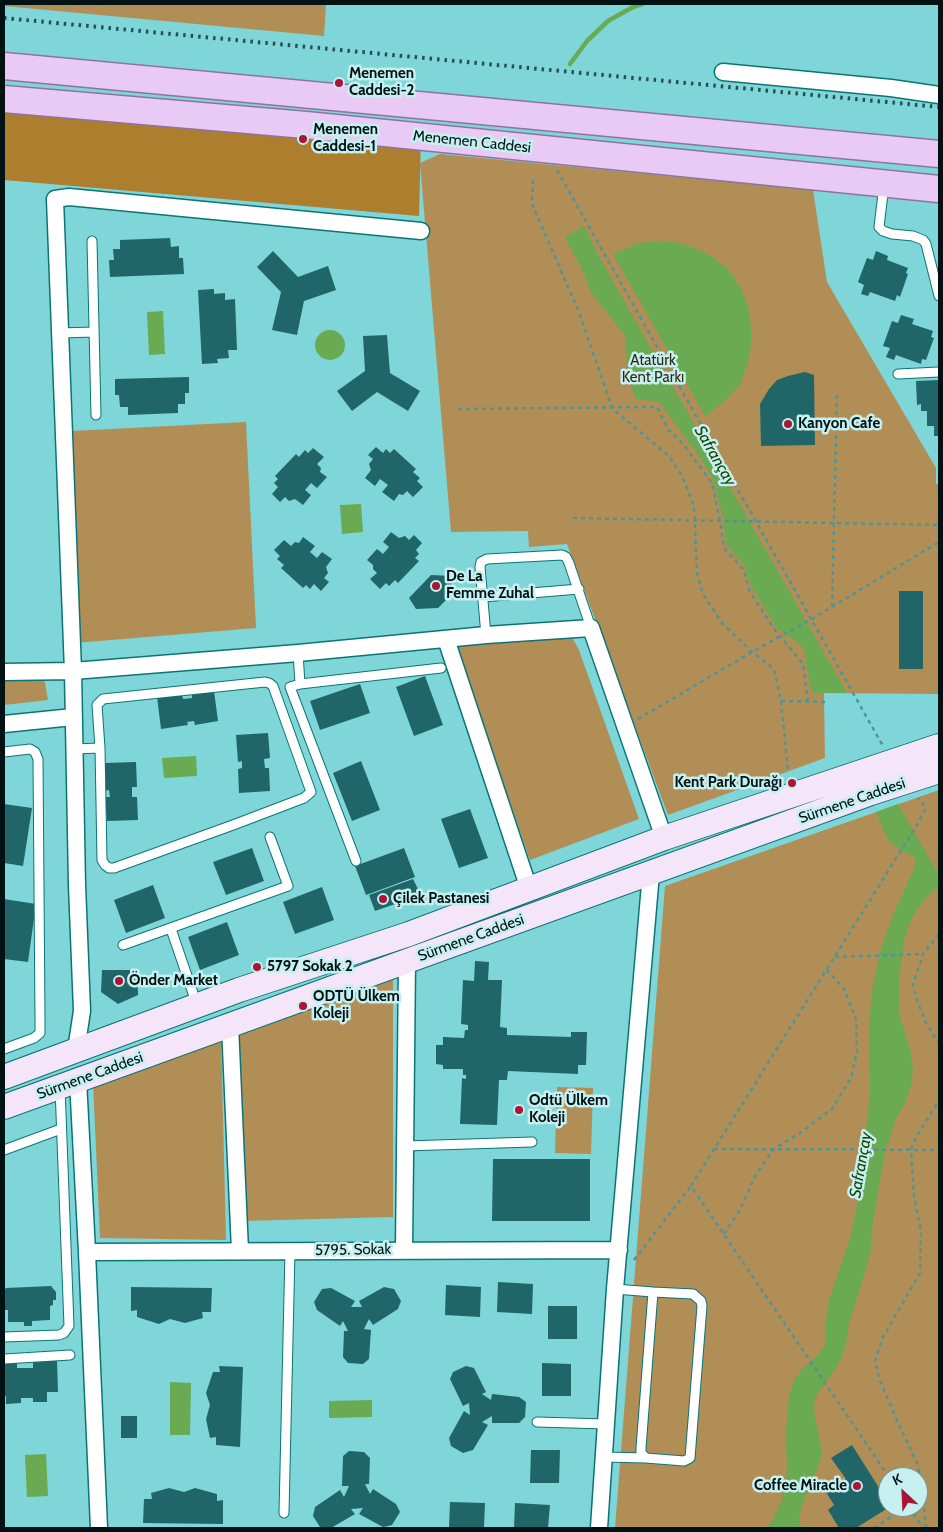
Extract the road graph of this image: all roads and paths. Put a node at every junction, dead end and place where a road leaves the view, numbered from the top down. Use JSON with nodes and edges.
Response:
{"nodes":[{"id":1,"x":4,"y":66,"type":"edge"},
{"id":2,"x":723,"y":72,"type":"dead end"},
{"id":3,"x":939,"y":95,"type":"edge"},
{"id":4,"x":4,"y":99,"type":"edge"},
{"id":5,"x":545,"y":149,"type":"junction"},
{"id":6,"x":939,"y":154,"type":"edge"},
{"id":7,"x":533,"y":180,"type":"dead end"},
{"id":8,"x":884,"y":184,"type":"junction"},
{"id":9,"x":939,"y":189,"type":"edge"},
{"id":10,"x":421,"y":230,"type":"dead end"},
{"id":11,"x":92,"y":241,"type":"dead end"},
{"id":12,"x":939,"y":296,"type":"edge"},
{"id":13,"x":93,"y":332,"type":"junction"},
{"id":14,"x":60,"y":333,"type":"junction"},
{"id":15,"x":939,"y":372,"type":"edge"},
{"id":16,"x":898,"y":374,"type":"dead end"},
{"id":17,"x":838,"y":392,"type":"dead end"},
{"id":18,"x":613,"y":408,"type":"junction"},
{"id":19,"x":458,"y":409,"type":"dead end"},
{"id":20,"x":96,"y":415,"type":"dead end"},
{"id":21,"x":574,"y":518,"type":"dead end"},
{"id":22,"x":695,"y":521,"type":"junction"},
{"id":23,"x":720,"y":521,"type":"junction"},
{"id":24,"x":756,"y":521,"type":"junction"},
{"id":25,"x":835,"y":522,"type":"junction"},
{"id":26,"x":939,"y":525,"type":"edge"},
{"id":27,"x":939,"y":542,"type":"edge"},
{"id":28,"x":578,"y":589,"type":"junction"},
{"id":29,"x":483,"y":597,"type":"junction"},
{"id":30,"x":832,"y":607,"type":"junction"},
{"id":31,"x":811,"y":620,"type":"junction"},
{"id":32,"x":591,"y":628,"type":"junction"},
{"id":33,"x":486,"y":635,"type":"junction"},
{"id":34,"x":781,"y":637,"type":"junction"},
{"id":35,"x":446,"y":640,"type":"junction"},
{"id":36,"x":752,"y":652,"type":"junction"},
{"id":37,"x":298,"y":653,"type":"junction"},
{"id":38,"x":441,"y":668,"type":"dead end"},
{"id":39,"x":73,"y":671,"type":"junction"},
{"id":40,"x":4,"y":672,"type":"edge"},
{"id":41,"x":300,"y":684,"type":"junction"},
{"id":42,"x":781,"y":701,"type":"junction"},
{"id":43,"x":808,"y":702,"type":"junction"},
{"id":44,"x":828,"y":702,"type":"dead end"},
{"id":45,"x":73,"y":717,"type":"junction"},
{"id":46,"x":637,"y":719,"type":"dead end"},
{"id":47,"x":4,"y":724,"type":"edge"},
{"id":48,"x":939,"y":746,"type":"edge"},
{"id":49,"x":74,"y":748,"type":"junction"},
{"id":50,"x":100,"y":748,"type":"junction"},
{"id":51,"x":4,"y":752,"type":"edge"},
{"id":52,"x":892,"y":761,"type":"junction"},
{"id":53,"x":862,"y":771,"type":"junction"},
{"id":54,"x":939,"y":771,"type":"edge"},
{"id":55,"x":788,"y":772,"type":"dead end"},
{"id":56,"x":904,"y":782,"type":"junction"},
{"id":57,"x":870,"y":794,"type":"junction"},
{"id":58,"x":270,"y":837,"type":"dead end"},
{"id":59,"x":664,"y":838,"type":"junction"},
{"id":60,"x":635,"y":850,"type":"junction"},
{"id":61,"x":356,"y":861,"type":"dead end"},
{"id":62,"x":648,"y":874,"type":"junction"},
{"id":63,"x":529,"y":889,"type":"junction"},
{"id":64,"x":171,"y":929,"type":"junction"},
{"id":65,"x":409,"y":934,"type":"junction"},
{"id":66,"x":939,"y":934,"type":"edge"},
{"id":67,"x":123,"y":945,"type":"dead end"},
{"id":68,"x":923,"y":954,"type":"junction"},
{"id":69,"x":835,"y":957,"type":"junction"},
{"id":70,"x":407,"y":962,"type":"junction"},
{"id":71,"x":827,"y":970,"type":"junction"},
{"id":72,"x":198,"y":1005,"type":"junction"},
{"id":73,"x":230,"y":1024,"type":"junction"},
{"id":74,"x":939,"y":1044,"type":"edge"},
{"id":75,"x":4,"y":1049,"type":"edge"},
{"id":76,"x":76,"y":1050,"type":"junction"},
{"id":77,"x":4,"y":1077,"type":"edge"},
{"id":78,"x":69,"y":1084,"type":"junction"},
{"id":79,"x":939,"y":1100,"type":"edge"},
{"id":80,"x":4,"y":1107,"type":"edge"},
{"id":81,"x":61,"y":1129,"type":"junction"},
{"id":82,"x":532,"y":1142,"type":"dead end"},
{"id":83,"x":405,"y":1146,"type":"junction"},
{"id":84,"x":714,"y":1149,"type":"junction"},
{"id":85,"x":774,"y":1149,"type":"junction"},
{"id":86,"x":911,"y":1149,"type":"junction"},
{"id":87,"x":4,"y":1150,"type":"edge"},
{"id":88,"x":939,"y":1150,"type":"edge"},
{"id":89,"x":691,"y":1186,"type":"junction"},
{"id":90,"x":724,"y":1234,"type":"junction"},
{"id":91,"x":404,"y":1250,"type":"junction"},
{"id":92,"x":619,"y":1250,"type":"junction"},
{"id":93,"x":240,"y":1251,"type":"junction"},
{"id":94,"x":290,"y":1251,"type":"junction"},
{"id":95,"x":87,"y":1252,"type":"junction"},
{"id":96,"x":615,"y":1286,"type":"junction"},
{"id":97,"x":653,"y":1292,"type":"junction"},
{"id":98,"x":4,"y":1337,"type":"edge"},
{"id":99,"x":70,"y":1355,"type":"dead end"},
{"id":100,"x":4,"y":1359,"type":"edge"},
{"id":101,"x":537,"y":1422,"type":"dead end"},
{"id":102,"x":606,"y":1424,"type":"junction"},
{"id":103,"x":604,"y":1456,"type":"junction"},
{"id":104,"x":646,"y":1458,"type":"junction"},
{"id":105,"x":882,"y":1467,"type":"edge"},
{"id":106,"x":284,"y":1512,"type":"dead end"},
{"id":107,"x":892,"y":1517,"type":"edge"},
{"id":108,"x":916,"y":1517,"type":"edge"},
{"id":109,"x":99,"y":1528,"type":"edge"},
{"id":110,"x":599,"y":1528,"type":"edge"},
{"id":111,"x":874,"y":1528,"type":"edge"},
{"id":112,"x":925,"y":1528,"type":"edge"}],
"edges":[{"from":1,"to":6,"type":"main road","name":"Menemen Caddesi"},
{"from":2,"to":3,"type":"street"},
{"from":4,"to":5,"type":"main road","name":"Menemen Caddesi"},
{"from":5,"to":8,"type":"main road","name":"Menemen Caddesi"},
{"from":5,"to":24,"type":"path"},
{"from":7,"to":18,"type":"path"},
{"from":8,"to":9,"type":"main road","name":"Menemen Caddesi"},
{"from":8,"to":12,"type":"lane"},
{"from":10,"to":14,"type":"street"},
{"from":11,"to":13,"type":"lane"},
{"from":13,"to":14,"type":"lane"},
{"from":13,"to":20,"type":"lane"},
{"from":14,"to":39,"type":"street"},
{"from":15,"to":16,"type":"lane"},
{"from":17,"to":25,"type":"path"},
{"from":18,"to":19,"type":"path"},
{"from":18,"to":22,"type":"path"},
{"from":18,"to":23,"type":"path"},
{"from":21,"to":22,"type":"path"},
{"from":22,"to":23,"type":"path"},
{"from":22,"to":36,"type":"path"},
{"from":23,"to":24,"type":"path"},
{"from":23,"to":34,"type":"path"},
{"from":24,"to":25,"type":"path"},
{"from":24,"to":31,"type":"path"},
{"from":25,"to":26,"type":"path"},
{"from":25,"to":30,"type":"path"},
{"from":27,"to":30,"type":"path"},
{"from":28,"to":29,"type":"lane"},
{"from":28,"to":29,"type":"lane"},
{"from":28,"to":32,"type":"lane"},
{"from":29,"to":33,"type":"lane"},
{"from":30,"to":31,"type":"path"},
{"from":31,"to":34,"type":"path"},
{"from":31,"to":52,"type":"path"},
{"from":32,"to":33,"type":"street"},
{"from":32,"to":59,"type":"street"},
{"from":33,"to":35,"type":"street"},
{"from":34,"to":36,"type":"path"},
{"from":34,"to":43,"type":"path"},
{"from":35,"to":37,"type":"street"},
{"from":35,"to":63,"type":"street"},
{"from":36,"to":42,"type":"path"},
{"from":36,"to":46,"type":"path"},
{"from":37,"to":39,"type":"street"},
{"from":37,"to":41,"type":"lane"},
{"from":38,"to":41,"type":"lane"},
{"from":39,"to":40,"type":"street"},
{"from":39,"to":45,"type":"street"},
{"from":41,"to":61,"type":"lane"},
{"from":42,"to":43,"type":"path"},
{"from":42,"to":55,"type":"path"},
{"from":43,"to":44,"type":"path"},
{"from":45,"to":47,"type":"street"},
{"from":45,"to":49,"type":"street"},
{"from":48,"to":52,"type":"main road","name":"Sürmene Caddesi"},
{"from":49,"to":50,"type":"lane"},
{"from":49,"to":76,"type":"street"},
{"from":50,"to":50,"type":"lane"},
{"from":51,"to":75,"type":"lane"},
{"from":52,"to":53,"type":"main road","name":"Sürmene Caddesi"},
{"from":53,"to":57,"type":"main road"},
{"from":53,"to":59,"type":"main road","name":"Sürmene Caddesi"},
{"from":54,"to":56,"type":"main road","name":"Sürmene Caddesi"},
{"from":56,"to":57,"type":"main road","name":"Sürmene Caddesi"},
{"from":56,"to":69,"type":"path"},
{"from":57,"to":62,"type":"main road","name":"Sürmene Caddesi"},
{"from":58,"to":64,"type":"lane"},
{"from":59,"to":60,"type":"main road","name":"Sürmene Caddesi"},
{"from":60,"to":62,"type":"main road"},
{"from":60,"to":63,"type":"main road","name":"Sürmene Caddesi"},
{"from":62,"to":70,"type":"main road","name":"Sürmene Caddesi"},
{"from":62,"to":92,"type":"street"},
{"from":63,"to":65,"type":"main road","name":"Sürmene Caddesi"},
{"from":64,"to":67,"type":"lane"},
{"from":64,"to":72,"type":"lane"},
{"from":65,"to":70,"type":"main road"},
{"from":65,"to":72,"type":"main road","name":"Sürmene Caddesi"},
{"from":66,"to":68,"type":"path"},
{"from":68,"to":69,"type":"path"},
{"from":68,"to":74,"type":"path"},
{"from":69,"to":71,"type":"path"},
{"from":70,"to":73,"type":"main road","name":"Sürmene Caddesi"},
{"from":70,"to":83,"type":"street"},
{"from":71,"to":84,"type":"path"},
{"from":71,"to":85,"type":"path"},
{"from":72,"to":76,"type":"main road","name":"Sürmene Caddesi"},
{"from":73,"to":78,"type":"main road","name":"Sürmene Caddesi"},
{"from":73,"to":93,"type":"street"},
{"from":76,"to":77,"type":"main road","name":"Sürmene Caddesi"},
{"from":76,"to":78,"type":"main road"},
{"from":78,"to":80,"type":"main road","name":"Sürmene Caddesi"},
{"from":78,"to":81,"type":"lane"},
{"from":78,"to":95,"type":"street"},
{"from":79,"to":86,"type":"path"},
{"from":81,"to":87,"type":"lane"},
{"from":81,"to":98,"type":"lane"},
{"from":82,"to":83,"type":"lane"},
{"from":83,"to":91,"type":"street"},
{"from":84,"to":85,"type":"path"},
{"from":84,"to":89,"type":"path"},
{"from":85,"to":86,"type":"path"},
{"from":85,"to":90,"type":"path"},
{"from":86,"to":88,"type":"path"},
{"from":86,"to":112,"type":"path"},
{"from":89,"to":90,"type":"path"},
{"from":89,"to":96,"type":"path"},
{"from":90,"to":105,"type":"path"},
{"from":91,"to":92,"type":"street","name":"5795. Sokak"},
{"from":91,"to":94,"type":"street","name":"5795. Sokak"},
{"from":92,"to":96,"type":"street"},
{"from":93,"to":94,"type":"street","name":"5795. Sokak"},
{"from":93,"to":95,"type":"street","name":"5795. Sokak"},
{"from":94,"to":106,"type":"lane"},
{"from":95,"to":109,"type":"street"},
{"from":96,"to":97,"type":"lane"},
{"from":96,"to":102,"type":"street"},
{"from":97,"to":104,"type":"lane"},
{"from":97,"to":104,"type":"lane"},
{"from":99,"to":100,"type":"lane"},
{"from":101,"to":102,"type":"lane"},
{"from":102,"to":103,"type":"street"},
{"from":103,"to":104,"type":"lane"},
{"from":103,"to":110,"type":"street"},
{"from":107,"to":111,"type":"path"},
{"from":108,"to":112,"type":"path"}]}
